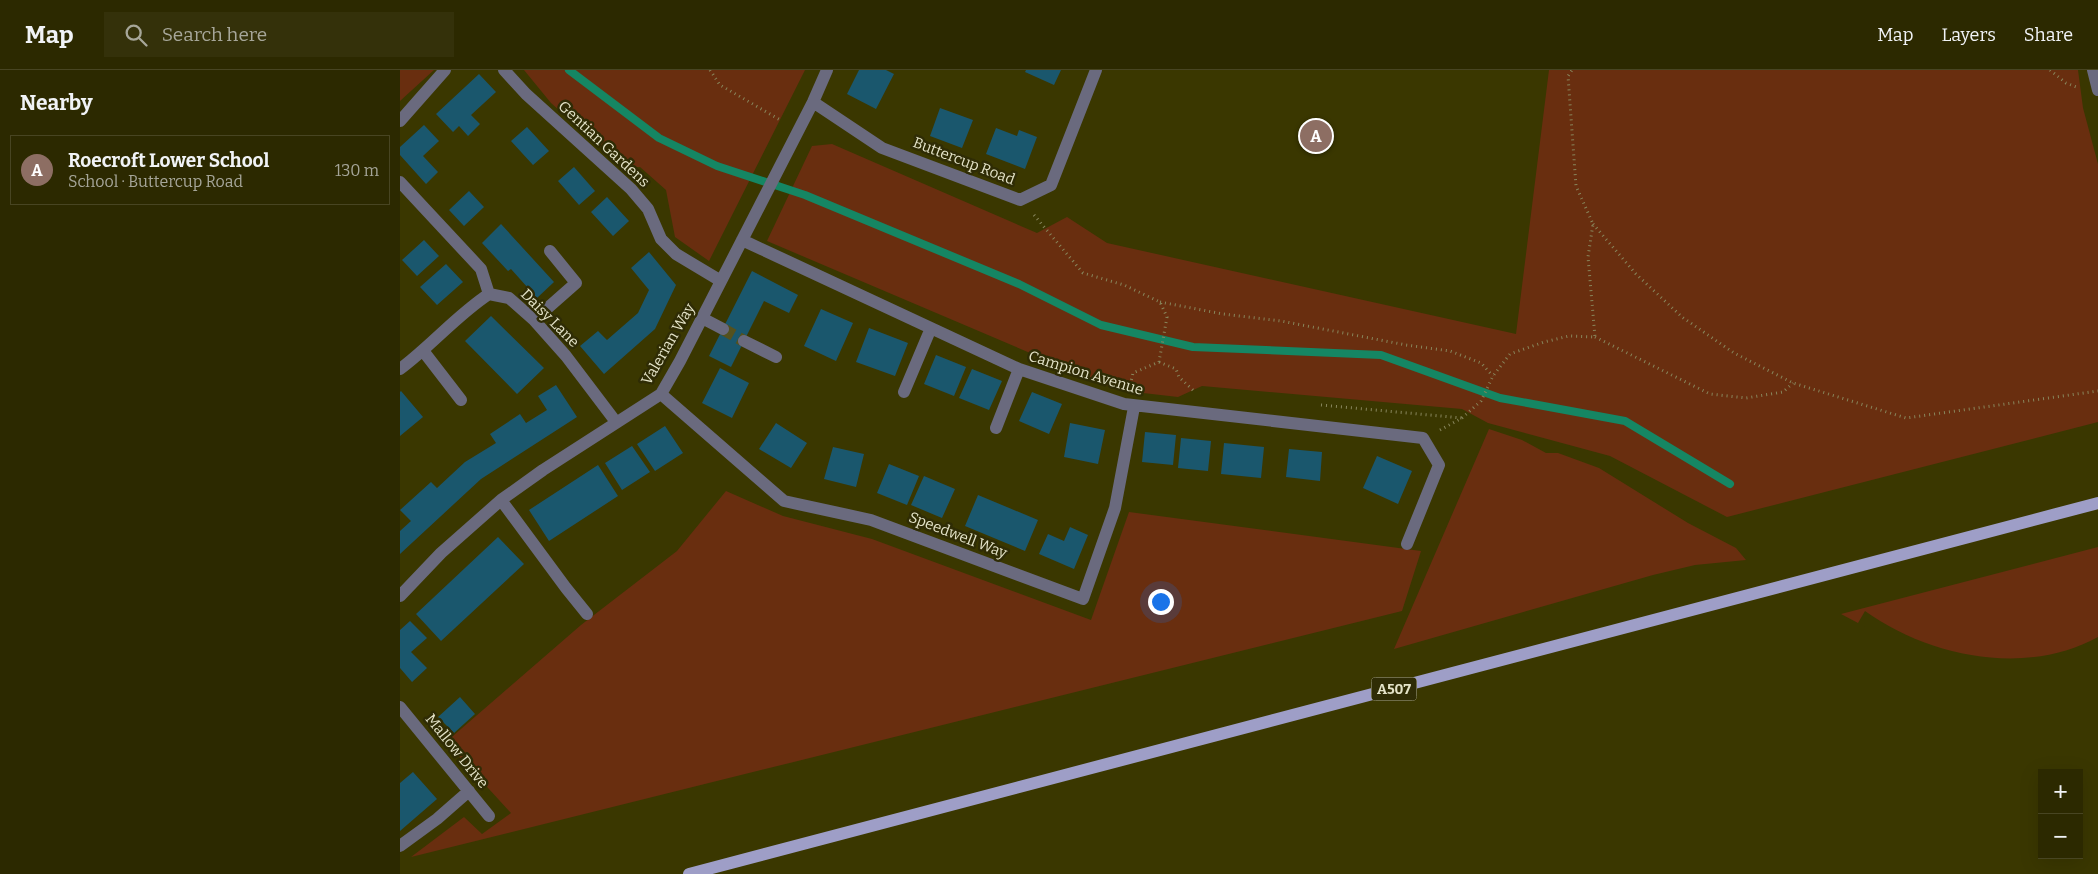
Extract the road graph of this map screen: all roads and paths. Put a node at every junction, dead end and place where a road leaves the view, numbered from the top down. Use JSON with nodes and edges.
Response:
{"nodes":[{"id":1,"x":445,"y":70,"type":"edge"},
{"id":2,"x":504,"y":70,"type":"edge"},
{"id":3,"x":710,"y":70,"type":"edge"},
{"id":4,"x":827,"y":70,"type":"edge"},
{"id":5,"x":1096,"y":70,"type":"edge"},
{"id":6,"x":1572,"y":70,"type":"edge"},
{"id":7,"x":2050,"y":70,"type":"edge"},
{"id":8,"x":2093,"y":70,"type":"edge"},
{"id":9,"x":2082,"y":89,"type":"dead end"},
{"id":10,"x":2098,"y":90,"type":"edge"},
{"id":11,"x":813,"y":102,"type":"junction"},
{"id":12,"x":400,"y":121,"type":"edge"},
{"id":13,"x":797,"y":130,"type":"junction"},
{"id":14,"x":400,"y":182,"type":"edge"},
{"id":15,"x":1020,"y":200,"type":"junction"},
{"id":16,"x":1593,"y":224,"type":"junction"},
{"id":17,"x":742,"y":240,"type":"junction"},
{"id":18,"x":550,"y":251,"type":"dead end"},
{"id":19,"x":721,"y":281,"type":"junction"},
{"id":20,"x":489,"y":294,"type":"junction"},
{"id":21,"x":1160,"y":302,"type":"junction"},
{"id":22,"x":702,"y":318,"type":"junction"},
{"id":23,"x":534,"y":320,"type":"junction"},
{"id":24,"x":931,"y":328,"type":"junction"},
{"id":25,"x":723,"y":329,"type":"tunnel mouth"},
{"id":26,"x":1595,"y":337,"type":"junction"},
{"id":27,"x":744,"y":341,"type":"tunnel mouth"},
{"id":28,"x":424,"y":352,"type":"junction"},
{"id":29,"x":776,"y":357,"type":"dead end"},
{"id":30,"x":1159,"y":362,"type":"junction"},
{"id":31,"x":1019,"y":369,"type":"junction"},
{"id":32,"x":400,"y":370,"type":"edge"},
{"id":33,"x":1493,"y":376,"type":"junction"},
{"id":34,"x":1793,"y":383,"type":"junction"},
{"id":35,"x":2098,"y":391,"type":"edge"},
{"id":36,"x":904,"y":392,"type":"dead end"},
{"id":37,"x":1205,"y":393,"type":"dead end"},
{"id":38,"x":661,"y":394,"type":"junction"},
{"id":39,"x":461,"y":400,"type":"dead end"},
{"id":40,"x":1314,"y":404,"type":"dead end"},
{"id":41,"x":1129,"y":406,"type":"junction"},
{"id":42,"x":1462,"y":418,"type":"junction"},
{"id":43,"x":616,"y":422,"type":"junction"},
{"id":44,"x":996,"y":428,"type":"dead end"},
{"id":45,"x":1423,"y":438,"type":"junction"},
{"id":46,"x":501,"y":500,"type":"junction"},
{"id":47,"x":2098,"y":503,"type":"edge"},
{"id":48,"x":1407,"y":544,"type":"dead end"},
{"id":49,"x":400,"y":596,"type":"edge"},
{"id":50,"x":587,"y":614,"type":"dead end"},
{"id":51,"x":400,"y":707,"type":"edge"},
{"id":52,"x":469,"y":792,"type":"junction"},
{"id":53,"x":488,"y":816,"type":"dead end"},
{"id":54,"x":400,"y":846,"type":"edge"},
{"id":55,"x":689,"y":874,"type":"edge"}],
"edges":[{"from":1,"to":12,"type":"street"},
{"from":2,"to":19,"type":"street","name":"Gentian Gardens"},
{"from":3,"to":13,"type":"path"},
{"from":4,"to":11,"type":"street","name":"Valerian Way"},
{"from":5,"to":15,"type":"street","name":"Buttercup Road"},
{"from":6,"to":16,"type":"path"},
{"from":7,"to":9,"type":"path"},
{"from":8,"to":10,"type":"street"},
{"from":11,"to":13,"type":"street","name":"Valerian Way"},
{"from":11,"to":15,"type":"street","name":"Buttercup Road"},
{"from":13,"to":17,"type":"street","name":"Valerian Way"},
{"from":14,"to":20,"type":"street"},
{"from":15,"to":21,"type":"path"},
{"from":16,"to":26,"type":"path"},
{"from":16,"to":34,"type":"path"},
{"from":17,"to":19,"type":"street","name":"Valerian Way"},
{"from":17,"to":24,"type":"street","name":"Campion Avenue"},
{"from":18,"to":23,"type":"street"},
{"from":19,"to":22,"type":"street","name":"Valerian Way"},
{"from":20,"to":23,"type":"street","name":"Daisy Lane"},
{"from":20,"to":28,"type":"street"},
{"from":21,"to":30,"type":"path"},
{"from":21,"to":33,"type":"path"},
{"from":22,"to":25,"type":"street"},
{"from":22,"to":38,"type":"street","name":"Valerian Way"},
{"from":23,"to":43,"type":"street","name":"Daisy Lane"},
{"from":24,"to":31,"type":"street","name":"Campion Avenue"},
{"from":24,"to":36,"type":"street"},
{"from":26,"to":33,"type":"path"},
{"from":26,"to":34,"type":"path"},
{"from":27,"to":29,"type":"street"},
{"from":28,"to":32,"type":"street"},
{"from":28,"to":39,"type":"street"},
{"from":30,"to":37,"type":"path"},
{"from":30,"to":41,"type":"path"},
{"from":31,"to":41,"type":"street","name":"Campion Avenue"},
{"from":31,"to":44,"type":"street"},
{"from":33,"to":42,"type":"path"},
{"from":34,"to":35,"type":"path"},
{"from":38,"to":41,"type":"street","name":"Speedwell Way"},
{"from":38,"to":43,"type":"street","name":"Valerian Way"},
{"from":40,"to":42,"type":"path"},
{"from":41,"to":45,"type":"street","name":"Campion Avenue"},
{"from":42,"to":45,"type":"path"},
{"from":43,"to":46,"type":"street","name":"Valerian Way"},
{"from":45,"to":48,"type":"street"},
{"from":46,"to":49,"type":"street","name":"Valerian Way"},
{"from":46,"to":50,"type":"street"},
{"from":47,"to":55,"type":"main road","number":"A507"},
{"from":51,"to":52,"type":"street","name":"Mallow Drive"},
{"from":52,"to":53,"type":"street","name":"Mallow Drive"},
{"from":52,"to":54,"type":"street"}]}
